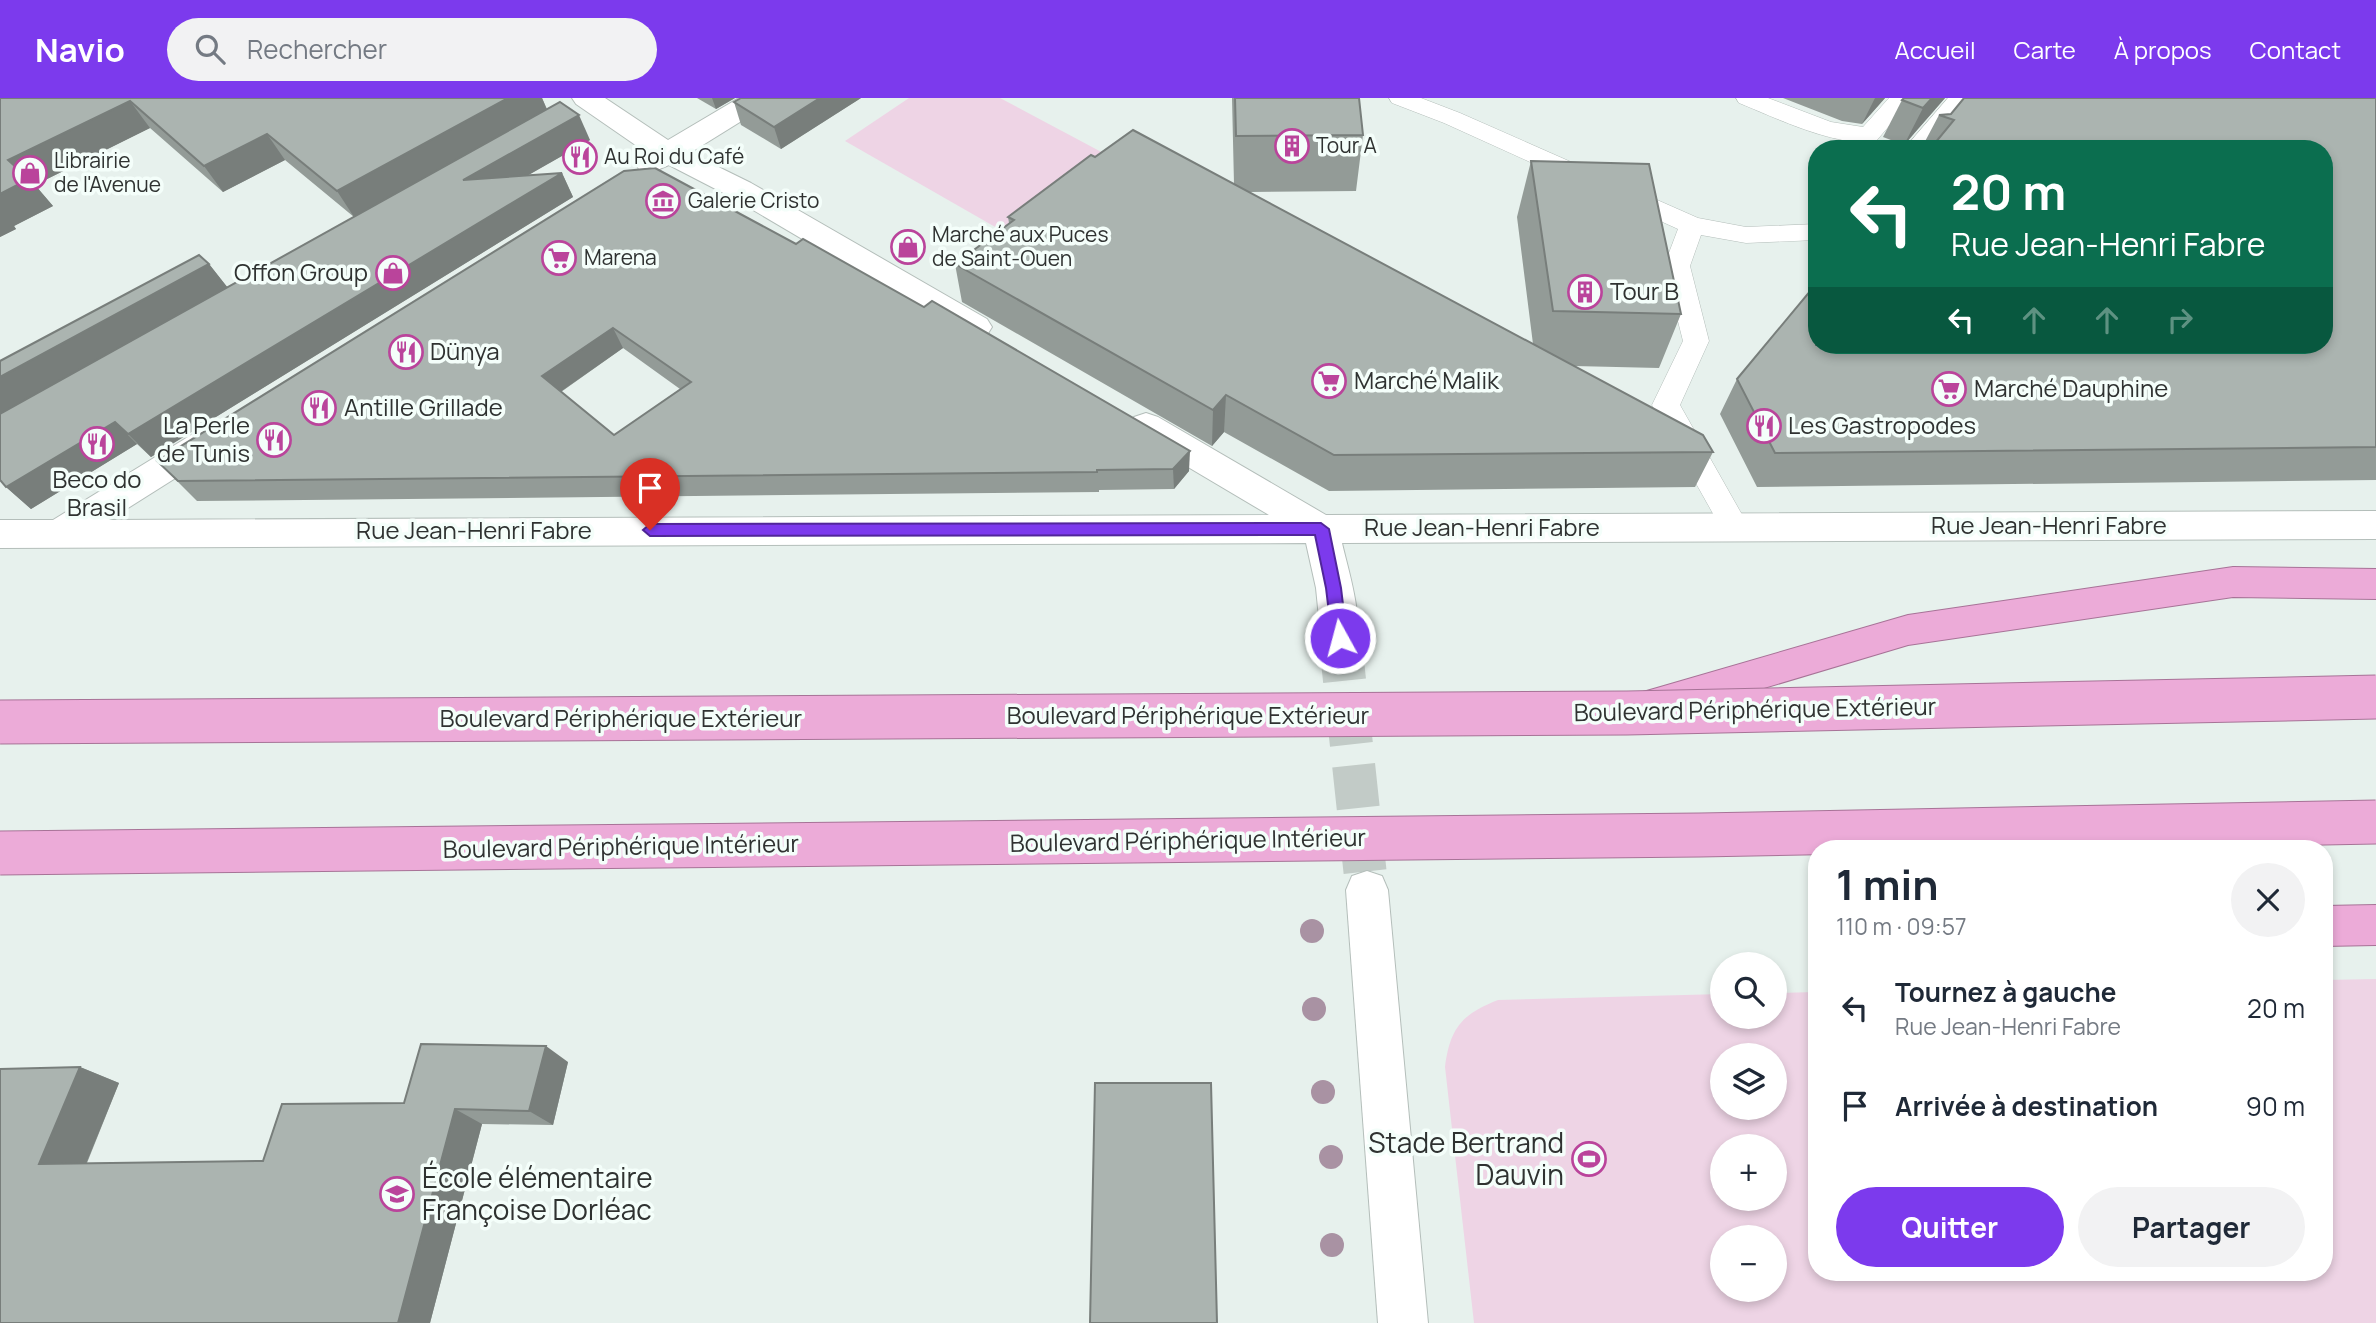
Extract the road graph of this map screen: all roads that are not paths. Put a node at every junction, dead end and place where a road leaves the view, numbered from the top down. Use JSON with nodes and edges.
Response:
{"nodes":[{"id":1,"x":586,"y":98,"type":"edge"},
{"id":2,"x":760,"y":98,"type":"edge"},
{"id":3,"x":1400,"y":98,"type":"edge"},
{"id":4,"x":1747,"y":98,"type":"edge"},
{"id":5,"x":1902,"y":98,"type":"edge"},
{"id":6,"x":1960,"y":98,"type":"edge"},
{"id":7,"x":1924,"y":140,"type":"edge"},
{"id":8,"x":667,"y":153,"type":"junction"},
{"id":9,"x":631,"y":176,"type":"edge"},
{"id":10,"x":1692,"y":225,"type":"junction"},
{"id":11,"x":1808,"y":232,"type":"edge"},
{"id":12,"x":1001,"y":342,"type":"edge"},
{"id":13,"x":1121,"y":412,"type":"edge"},
{"id":14,"x":232,"y":426,"type":"edge"},
{"id":15,"x":2376,"y":525,"type":"edge"},
{"id":16,"x":1735,"y":527,"type":"junction"},
{"id":17,"x":1321,"y":529,"type":"junction"},
{"id":18,"x":0,"y":534,"type":"edge"},
{"id":19,"x":59,"y":534,"type":"junction"},
{"id":20,"x":2376,"y":584,"type":"edge"},
{"id":21,"x":1340,"y":638,"type":"tunnel mouth"},
{"id":22,"x":2376,"y":697,"type":"edge"},
{"id":23,"x":1627,"y":713,"type":"junction"},
{"id":24,"x":0,"y":722,"type":"edge"},
{"id":25,"x":2376,"y":822,"type":"edge"},
{"id":26,"x":1700,"y":835,"type":"junction"},
{"id":27,"x":1808,"y":852,"type":"edge"},
{"id":28,"x":0,"y":853,"type":"edge"},
{"id":29,"x":1367,"y":890,"type":"tunnel mouth"},
{"id":30,"x":2376,"y":925,"type":"edge"},
{"id":31,"x":2333,"y":926,"type":"edge"},
{"id":32,"x":1403,"y":1323,"type":"edge"}],
"edges":[{"from":1,"to":8,"type":"street"},
{"from":2,"to":8,"type":"street"},
{"from":3,"to":10,"type":"lane"},
{"from":4,"to":5,"type":"lane"},
{"from":6,"to":7,"type":"lane"},
{"from":8,"to":9,"type":"street"},
{"from":8,"to":12,"type":"street"},
{"from":10,"to":11,"type":"lane"},
{"from":10,"to":16,"type":"lane"},
{"from":13,"to":17,"type":"street"},
{"from":14,"to":19,"type":"street"},
{"from":15,"to":16,"type":"street","name":"Rue Jean-Henri Fabre"},
{"from":16,"to":17,"type":"street","name":"Rue Jean-Henri Fabre"},
{"from":17,"to":19,"type":"street","name":"Rue Jean-Henri Fabre"},
{"from":17,"to":21,"type":"street"},
{"from":18,"to":19,"type":"street","name":"Rue Jean-Henri Fabre"},
{"from":20,"to":23,"type":"highway","bridge":true},
{"from":22,"to":23,"type":"highway","name":"Boulevard Périphérique Extérieur","bridge":true},
{"from":23,"to":24,"type":"highway","name":"Boulevard Périphérique Extérieur","bridge":true},
{"from":25,"to":26,"type":"highway","name":"Boulevard Périphérique Intérieur","bridge":true},
{"from":26,"to":27,"type":"highway","bridge":true},
{"from":26,"to":28,"type":"highway","name":"Boulevard Périphérique Intérieur","bridge":true},
{"from":29,"to":32,"type":"street"},
{"from":30,"to":31,"type":"highway"}]}
